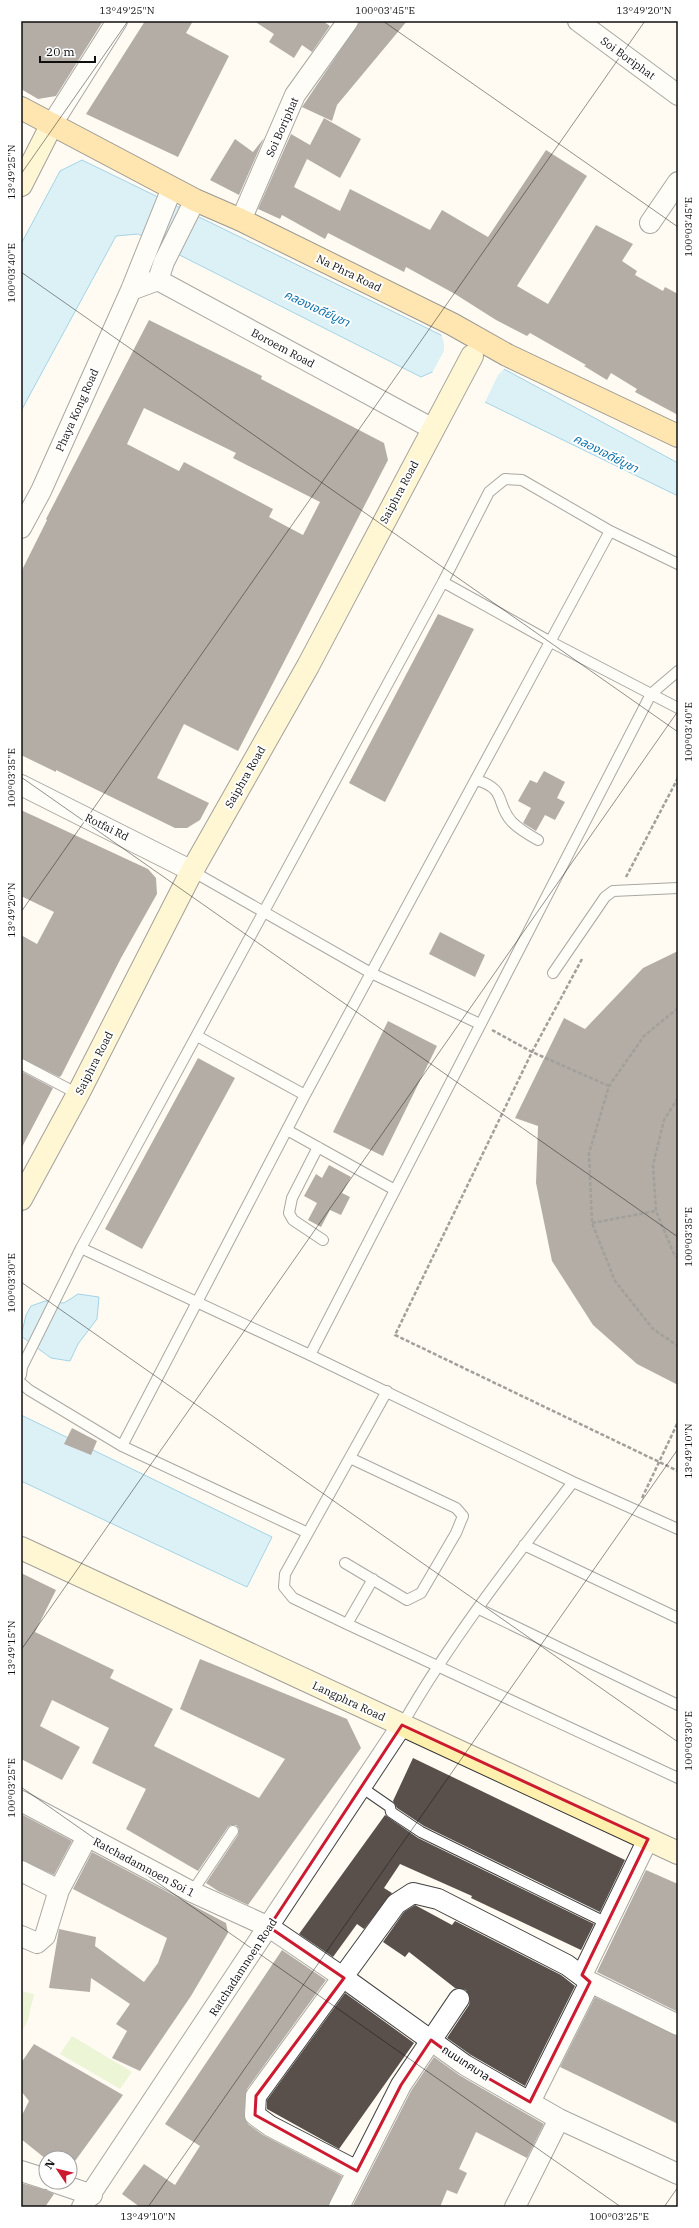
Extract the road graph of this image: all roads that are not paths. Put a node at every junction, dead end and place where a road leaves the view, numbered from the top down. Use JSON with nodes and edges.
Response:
{"nodes":[{"id":1,"x":117,"y":21,"type":"edge"},
{"id":2,"x":348,"y":21,"type":"edge"},
{"id":3,"x":578,"y":21,"type":"edge"},
{"id":4,"x":678,"y":95,"type":"edge"},
{"id":5,"x":21,"y":108,"type":"edge"},
{"id":6,"x":52,"y":124,"type":"junction"},
{"id":7,"x":678,"y":182,"type":"edge"},
{"id":8,"x":21,"y":185,"type":"edge"},
{"id":9,"x":172,"y":188,"type":"junction"},
{"id":10,"x":192,"y":206,"type":"junction"},
{"id":11,"x":241,"y":220,"type":"junction"},
{"id":12,"x":650,"y":223,"type":"dead end"},
{"id":13,"x":158,"y":280,"type":"junction"},
{"id":14,"x":131,"y":290,"type":"junction"},
{"id":15,"x":452,"y":324,"type":"junction"},
{"id":16,"x":507,"y":354,"type":"junction"},
{"id":17,"x":472,"y":356,"type":"junction"},
{"id":18,"x":436,"y":422,"type":"junction"},
{"id":19,"x":678,"y":436,"type":"edge"},
{"id":20,"x":21,"y":528,"type":"edge"},
{"id":21,"x":610,"y":531,"type":"junction"},
{"id":22,"x":678,"y":564,"type":"edge"},
{"id":23,"x":443,"y":582,"type":"junction"},
{"id":24,"x":551,"y":642,"type":"junction"},
{"id":25,"x":678,"y":671,"type":"edge"},
{"id":26,"x":651,"y":694,"type":"junction"},
{"id":27,"x":678,"y":708,"type":"edge"},
{"id":28,"x":476,"y":780,"type":"junction"},
{"id":29,"x":21,"y":785,"type":"edge"},
{"id":30,"x":538,"y":840,"type":"dead end"},
{"id":31,"x":192,"y":871,"type":"junction"},
{"id":32,"x":678,"y":888,"type":"edge"},
{"id":33,"x":264,"y":912,"type":"junction"},
{"id":34,"x":371,"y":972,"type":"junction"},
{"id":35,"x":554,"y":973,"type":"dead end"},
{"id":36,"x":480,"y":1024,"type":"junction"},
{"id":37,"x":196,"y":1036,"type":"junction"},
{"id":38,"x":21,"y":1064,"type":"edge"},
{"id":39,"x":78,"y":1094,"type":"junction"},
{"id":40,"x":305,"y":1095,"type":"junction"},
{"id":41,"x":287,"y":1130,"type":"junction"},
{"id":42,"x":318,"y":1147,"type":"junction"},
{"id":43,"x":395,"y":1190,"type":"junction"},
{"id":44,"x":21,"y":1199,"type":"edge"},
{"id":45,"x":323,"y":1240,"type":"dead end"},
{"id":46,"x":81,"y":1248,"type":"junction"},
{"id":47,"x":198,"y":1302,"type":"junction"},
{"id":48,"x":310,"y":1354,"type":"junction"},
{"id":49,"x":21,"y":1375,"type":"edge"},
{"id":50,"x":21,"y":1383,"type":"edge"},
{"id":51,"x":387,"y":1391,"type":"junction"},
{"id":52,"x":122,"y":1446,"type":"junction"},
{"id":53,"x":350,"y":1458,"type":"junction"},
{"id":54,"x":573,"y":1482,"type":"junction"},
{"id":55,"x":678,"y":1529,"type":"edge"},
{"id":56,"x":308,"y":1533,"type":"junction"},
{"id":57,"x":524,"y":1545,"type":"junction"},
{"id":58,"x":21,"y":1548,"type":"edge"},
{"id":59,"x":345,"y":1563,"type":"dead end"},
{"id":60,"x":373,"y":1579,"type":"junction"},
{"id":61,"x":479,"y":1609,"type":"junction"},
{"id":62,"x":678,"y":1618,"type":"edge"},
{"id":63,"x":347,"y":1624,"type":"junction"},
{"id":64,"x":437,"y":1667,"type":"junction"},
{"id":65,"x":678,"y":1705,"type":"edge"},
{"id":66,"x":402,"y":1725,"type":"junction"},
{"id":67,"x":678,"y":1778,"type":"edge"},
{"id":68,"x":360,"y":1787,"type":"junction"},
{"id":69,"x":21,"y":1801,"type":"edge"},
{"id":70,"x":233,"y":1831,"type":"dead end"},
{"id":71,"x":87,"y":1836,"type":"junction"},
{"id":72,"x":648,"y":1839,"type":"junction"},
{"id":73,"x":678,"y":1853,"type":"edge"},
{"id":74,"x":21,"y":1871,"type":"edge"},
{"id":75,"x":59,"y":1890,"type":"junction"},
{"id":76,"x":192,"y":1892,"type":"junction"},
{"id":77,"x":607,"y":1923,"type":"junction"},
{"id":78,"x":269,"y":1927,"type":"junction"},
{"id":79,"x":21,"y":1936,"type":"edge"},
{"id":80,"x":344,"y":1978,"type":"junction"},
{"id":81,"x":586,"y":1979,"type":"junction"},
{"id":82,"x":459,"y":1999,"type":"dead end"},
{"id":83,"x":678,"y":2025,"type":"edge"},
{"id":84,"x":432,"y":2040,"type":"junction"},
{"id":85,"x":530,"y":2102,"type":"junction"},
{"id":86,"x":559,"y":2119,"type":"junction"},
{"id":87,"x":21,"y":2171,"type":"edge"},
{"id":88,"x":357,"y":2171,"type":"junction"},
{"id":89,"x":678,"y":2174,"type":"edge"},
{"id":90,"x":38,"y":2176,"type":"edge"},
{"id":91,"x":67,"y":2190,"type":"edge"},
{"id":92,"x":88,"y":2203,"type":"edge"},
{"id":93,"x":339,"y":2207,"type":"edge"},
{"id":94,"x":515,"y":2207,"type":"edge"}],
"edges":[{"from":1,"to":6,"type":"street"},
{"from":2,"to":11,"type":"street","name":"Soi Boriphat"},
{"from":3,"to":4,"type":"street","name":"Soi Boriphat"},
{"from":5,"to":6,"type":"main road","name":"Na Phra Road"},
{"from":6,"to":8,"type":"street"},
{"from":6,"to":9,"type":"main road","name":"Na Phra Road"},
{"from":7,"to":12,"type":"street"},
{"from":9,"to":10,"type":"main road","name":"Na Phra Road"},
{"from":9,"to":14,"type":"street","name":"Phaya Kong Road"},
{"from":10,"to":11,"type":"main road","name":"Na Phra Road"},
{"from":10,"to":13,"type":"street"},
{"from":11,"to":15,"type":"main road","name":"Na Phra Road"},
{"from":13,"to":14,"type":"street"},
{"from":13,"to":18,"type":"street","name":"Boroem Road"},
{"from":14,"to":20,"type":"street","name":"Phaya Kong Road"},
{"from":15,"to":16,"type":"main road","name":"Na Phra Road"},
{"from":15,"to":17,"type":"street"},
{"from":16,"to":17,"type":"street"},
{"from":16,"to":19,"type":"main road","name":"Na Phra Road"},
{"from":17,"to":18,"type":"street","name":"Saiphra Road"},
{"from":18,"to":31,"type":"street","name":"Saiphra Road"},
{"from":21,"to":22,"type":"lane"},
{"from":21,"to":23,"type":"lane"},
{"from":21,"to":24,"type":"lane"},
{"from":23,"to":24,"type":"lane"},
{"from":23,"to":33,"type":"lane"},
{"from":24,"to":26,"type":"lane"},
{"from":24,"to":28,"type":"lane"},
{"from":25,"to":26,"type":"lane"},
{"from":26,"to":27,"type":"lane"},
{"from":26,"to":36,"type":"lane"},
{"from":28,"to":30,"type":"lane"},
{"from":28,"to":34,"type":"lane"},
{"from":29,"to":31,"type":"street","name":"Rotfai Rd"},
{"from":31,"to":33,"type":"lane"},
{"from":31,"to":39,"type":"street","name":"Saiphra Road"},
{"from":32,"to":35,"type":"lane"},
{"from":33,"to":34,"type":"lane"},
{"from":33,"to":37,"type":"lane"},
{"from":34,"to":36,"type":"lane"},
{"from":34,"to":40,"type":"lane"},
{"from":36,"to":43,"type":"lane"},
{"from":37,"to":40,"type":"lane"},
{"from":37,"to":46,"type":"lane"},
{"from":38,"to":39,"type":"lane"},
{"from":39,"to":44,"type":"street","name":"Saiphra Road"},
{"from":40,"to":41,"type":"lane"},
{"from":41,"to":42,"type":"lane"},
{"from":41,"to":47,"type":"lane"},
{"from":42,"to":43,"type":"lane"},
{"from":42,"to":45,"type":"lane"},
{"from":43,"to":48,"type":"lane"},
{"from":46,"to":47,"type":"lane"},
{"from":46,"to":49,"type":"lane"},
{"from":47,"to":48,"type":"lane"},
{"from":47,"to":52,"type":"lane"},
{"from":48,"to":51,"type":"lane"},
{"from":50,"to":52,"type":"lane"},
{"from":51,"to":53,"type":"lane"},
{"from":51,"to":54,"type":"lane"},
{"from":52,"to":56,"type":"lane"},
{"from":53,"to":56,"type":"lane"},
{"from":53,"to":60,"type":"lane"},
{"from":54,"to":55,"type":"lane"},
{"from":54,"to":57,"type":"lane"},
{"from":56,"to":63,"type":"lane"},
{"from":57,"to":61,"type":"lane"},
{"from":57,"to":62,"type":"lane"},
{"from":58,"to":66,"type":"street","name":"Langphra Road"},
{"from":59,"to":60,"type":"lane"},
{"from":60,"to":63,"type":"lane"},
{"from":61,"to":64,"type":"lane"},
{"from":61,"to":65,"type":"lane"},
{"from":63,"to":64,"type":"lane"},
{"from":64,"to":66,"type":"lane"},
{"from":64,"to":67,"type":"lane"},
{"from":66,"to":68,"type":"street","name":"Ratchadamnoen Road"},
{"from":66,"to":72,"type":"street","name":"Langphra Road"},
{"from":68,"to":77,"type":"lane"},
{"from":68,"to":78,"type":"street","name":"Ratchadamnoen Road"},
{"from":69,"to":71,"type":"street","name":"Ratchadamnoen Soi 1"},
{"from":70,"to":76,"type":"lane"},
{"from":71,"to":75,"type":"street"},
{"from":71,"to":76,"type":"street","name":"Ratchadamnoen Soi 1"},
{"from":72,"to":73,"type":"street","name":"Langphra Road"},
{"from":72,"to":77,"type":"street"},
{"from":74,"to":75,"type":"street"},
{"from":75,"to":79,"type":"street"},
{"from":76,"to":78,"type":"street","name":"Ratchadamnoen Soi 1"},
{"from":77,"to":81,"type":"street"},
{"from":78,"to":80,"type":"street","name":"ถนนเทศบาล"},
{"from":78,"to":92,"type":"street","name":"Ratchadamnoen Road"},
{"from":80,"to":81,"type":"street"},
{"from":80,"to":84,"type":"street","name":"ถนนเทศบาล"},
{"from":80,"to":88,"type":"street"},
{"from":81,"to":83,"type":"street"},
{"from":81,"to":85,"type":"street"},
{"from":82,"to":84,"type":"street"},
{"from":84,"to":85,"type":"street","name":"ถนนเทศบาล"},
{"from":84,"to":88,"type":"street"},
{"from":85,"to":86,"type":"street","name":"ถนนเทศบาล"},
{"from":86,"to":89,"type":"street","name":"ถนนเทศบาล"},
{"from":86,"to":94,"type":"street"},
{"from":87,"to":90,"type":"street"},
{"from":88,"to":93,"type":"street"},
{"from":91,"to":92,"type":"street"}]}
